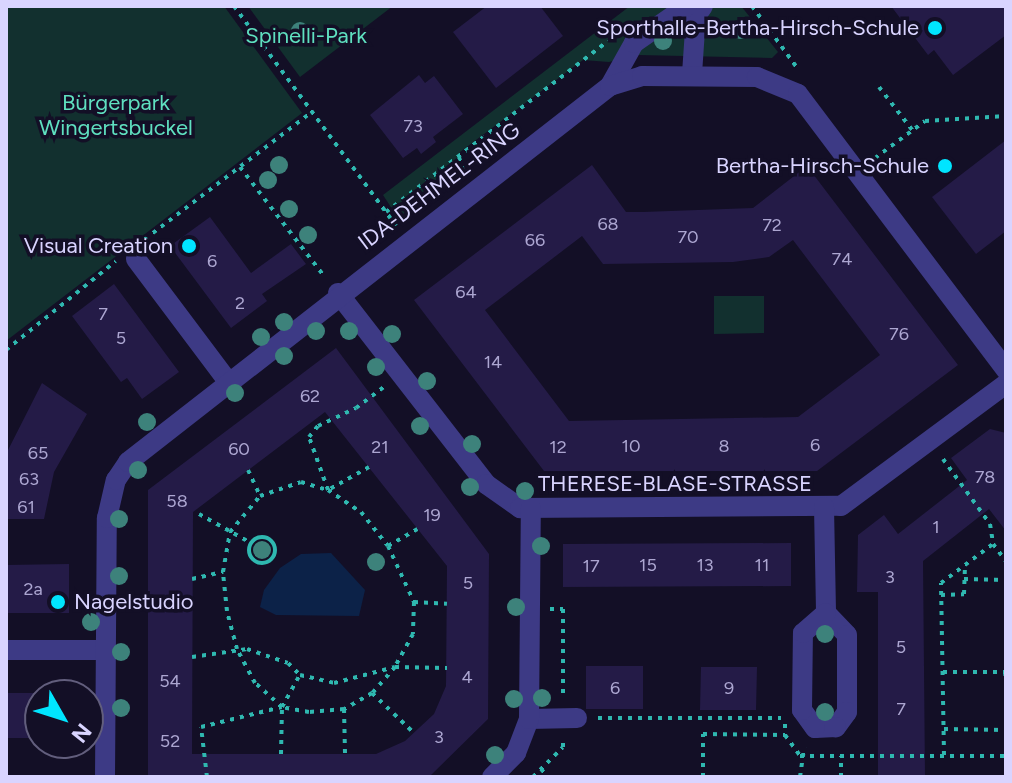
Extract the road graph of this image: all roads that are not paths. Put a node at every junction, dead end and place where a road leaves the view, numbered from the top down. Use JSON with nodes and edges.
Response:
{"nodes":[{"id":1,"x":687,"y":6,"type":"edge"},
{"id":2,"x":703,"y":6,"type":"edge"},
{"id":3,"x":692,"y":74,"type":"junction"},
{"id":4,"x":610,"y":86,"type":"junction"},
{"id":5,"x":132,"y":253,"type":"road end"},
{"id":6,"x":338,"y":293,"type":"junction"},
{"id":7,"x":1006,"y":370,"type":"edge"},
{"id":8,"x":227,"y":380,"type":"junction"},
{"id":9,"x":1006,"y":384,"type":"edge"},
{"id":10,"x":824,"y":507,"type":"junction"},
{"id":11,"x":531,"y":508,"type":"junction"},
{"id":12,"x":826,"y":613,"type":"junction"},
{"id":13,"x":6,"y":650,"type":"edge"},
{"id":14,"x":107,"y":650,"type":"junction"},
{"id":15,"x":570,"y":718,"type":"road end"},
{"id":16,"x":529,"y":719,"type":"junction"},
{"id":17,"x":105,"y":777,"type":"edge"},
{"id":18,"x":492,"y":777,"type":"edge"}],
"edges":[{"from":1,"to":4,"type":"street"},
{"from":2,"to":3,"type":"street"},
{"from":3,"to":4,"type":"street","name":"IDA-DEHMEL-RING"},
{"from":3,"to":7,"type":"street","name":"IDA-DEHMEL-RING"},
{"from":4,"to":6,"type":"street","name":"IDA-DEHMEL-RING"},
{"from":5,"to":8,"type":"street"},
{"from":6,"to":8,"type":"street","name":"IDA-DEHMEL-RING"},
{"from":6,"to":11,"type":"street","name":"THERESE-BLASE-STRASSE"},
{"from":8,"to":14,"type":"street","name":"IDA-DEHMEL-RING"},
{"from":9,"to":10,"type":"street","name":"THERESE-BLASE-STRASSE"},
{"from":10,"to":11,"type":"street","name":"THERESE-BLASE-STRASSE"},
{"from":10,"to":12,"type":"street","name":"THERESE-BLASE-STRASSE"},
{"from":11,"to":16,"type":"street"},
{"from":12,"to":12,"type":"street"},
{"from":13,"to":14,"type":"street"},
{"from":14,"to":17,"type":"street","name":"IDA-DEHMEL-RING"},
{"from":15,"to":16,"type":"street"},
{"from":16,"to":18,"type":"street"}]}
